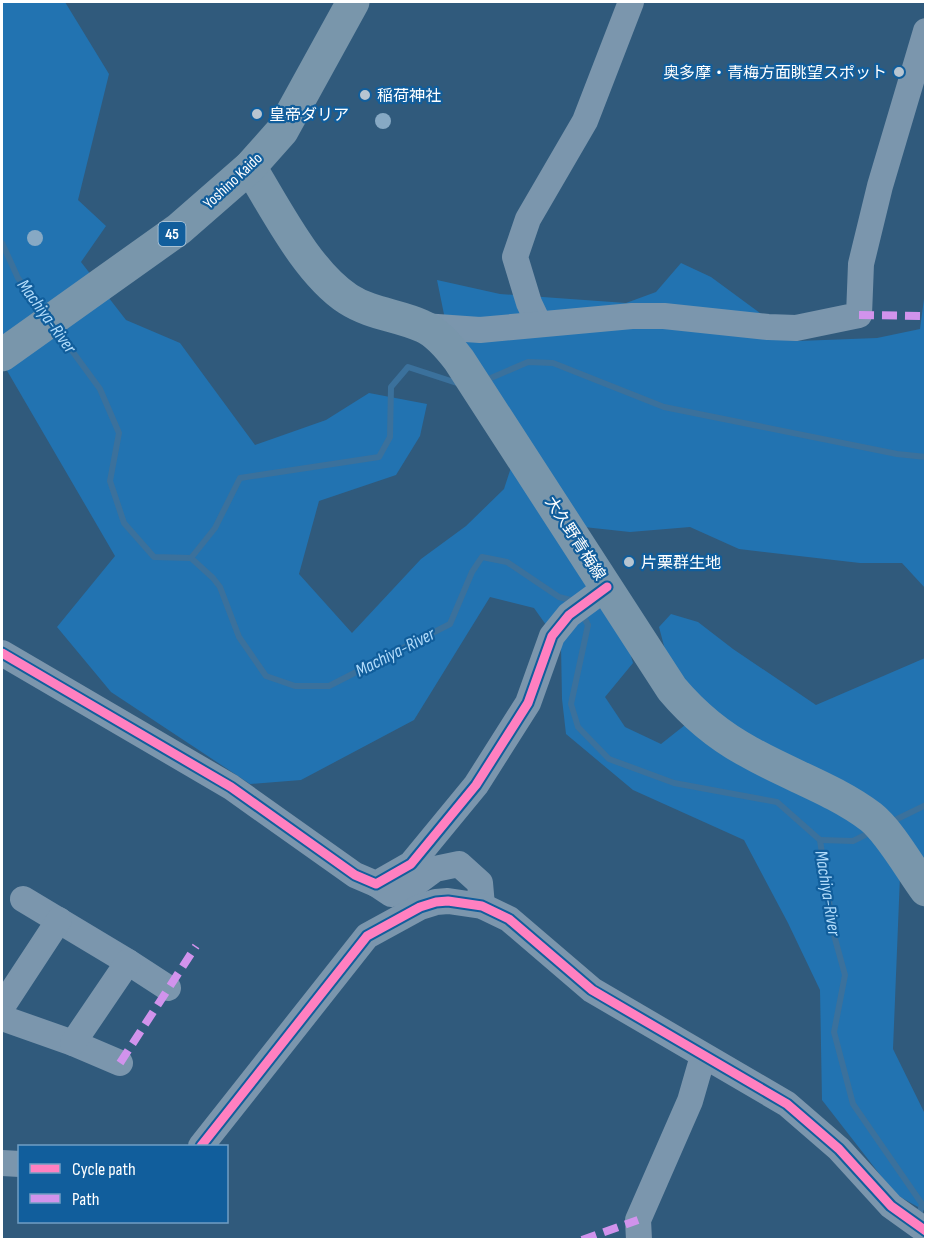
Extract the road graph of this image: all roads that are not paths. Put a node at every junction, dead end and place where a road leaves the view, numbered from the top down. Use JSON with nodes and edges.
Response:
{"nodes":[{"id":1,"x":353,"y":2,"type":"edge"},
{"id":2,"x":631,"y":2,"type":"edge"},
{"id":3,"x":926,"y":31,"type":"edge"},
{"id":4,"x":250,"y":167,"type":"junction"},
{"id":5,"x":540,"y":324,"type":"junction"},
{"id":6,"x":423,"y":326,"type":"junction"},
{"id":7,"x":12,"y":348,"type":"edge"},
{"id":8,"x":599,"y":593,"type":"junction"},
{"id":9,"x":2,"y":653,"type":"edge"},
{"id":10,"x":376,"y":884,"type":"junction"},
{"id":11,"x":926,"y":890,"type":"edge"},
{"id":12,"x":22,"y":899,"type":"dead end"},
{"id":13,"x":482,"y":906,"type":"junction"},
{"id":14,"x":58,"y":920,"type":"junction"},
{"id":15,"x":128,"y":962,"type":"junction"},
{"id":16,"x":168,"y":988,"type":"dead end"},
{"id":17,"x":2,"y":1007,"type":"edge"},
{"id":18,"x":2,"y":1018,"type":"edge"},
{"id":19,"x":73,"y":1043,"type":"junction"},
{"id":20,"x":703,"y":1056,"type":"junction"},
{"id":21,"x":120,"y":1063,"type":"dead end"},
{"id":22,"x":202,"y":1145,"type":"edge"},
{"id":23,"x":2,"y":1163,"type":"edge"},
{"id":24,"x":18,"y":1164,"type":"edge"},
{"id":25,"x":926,"y":1231,"type":"edge"},
{"id":26,"x":639,"y":1239,"type":"edge"}],
"edges":[{"from":1,"to":4,"type":"main road","name":"Yoshino Kaido","number":"45"},
{"from":2,"to":5,"type":"street"},
{"from":3,"to":5,"type":"street"},
{"from":4,"to":6,"type":"main road","name":"大久野青梅線"},
{"from":4,"to":7,"type":"main road","name":"Yoshino Kaido","number":"45"},
{"from":5,"to":6,"type":"street"},
{"from":6,"to":8,"type":"main road","name":"大久野青梅線"},
{"from":8,"to":10,"type":"street"},
{"from":8,"to":11,"type":"main road","name":"大久野青梅線"},
{"from":9,"to":10,"type":"street"},
{"from":10,"to":13,"type":"street"},
{"from":12,"to":14,"type":"street"},
{"from":13,"to":20,"type":"street"},
{"from":13,"to":22,"type":"street"},
{"from":14,"to":15,"type":"street"},
{"from":14,"to":17,"type":"street"},
{"from":15,"to":16,"type":"street"},
{"from":15,"to":19,"type":"street"},
{"from":18,"to":19,"type":"street"},
{"from":19,"to":21,"type":"street"},
{"from":20,"to":25,"type":"street"},
{"from":20,"to":26,"type":"street"},
{"from":23,"to":24,"type":"street"}]}
